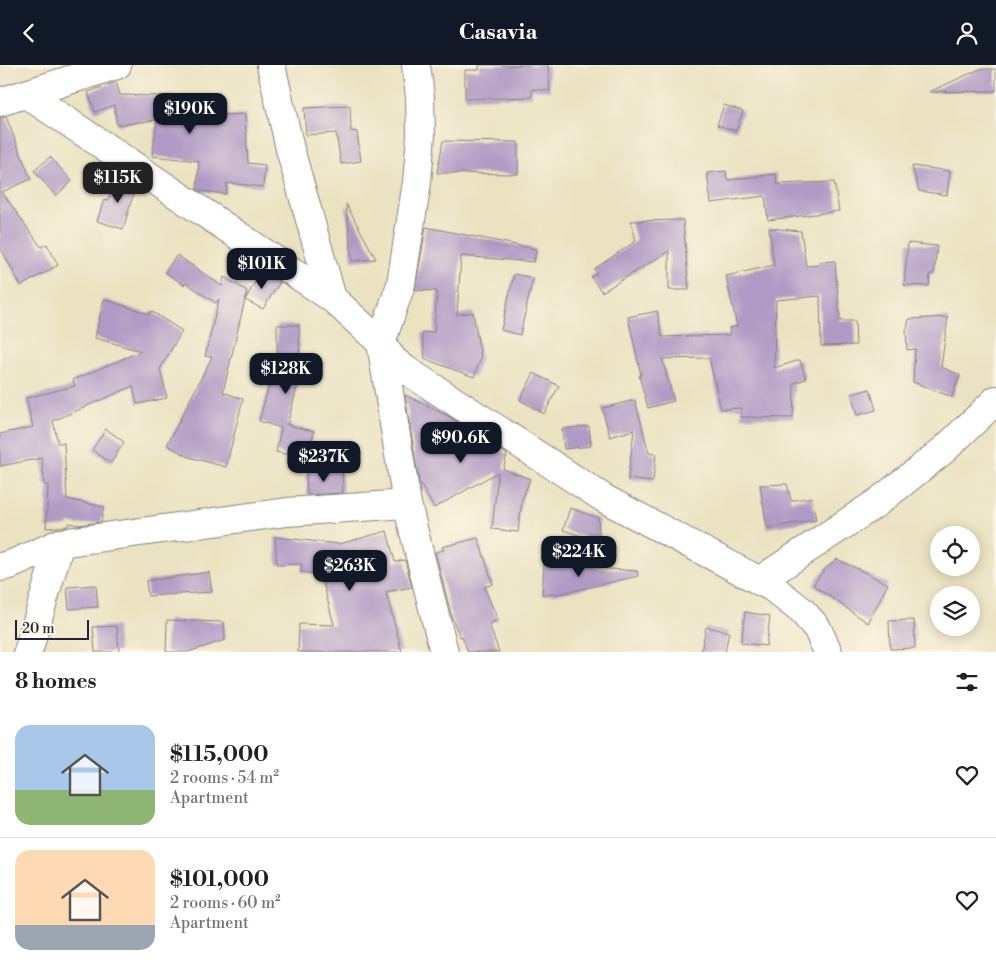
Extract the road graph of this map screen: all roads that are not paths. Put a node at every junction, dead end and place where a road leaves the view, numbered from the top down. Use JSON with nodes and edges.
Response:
{"nodes":[{"id":1,"x":117,"y":65,"type":"edge"},
{"id":2,"x":271,"y":65,"type":"edge"},
{"id":3,"x":416,"y":65,"type":"edge"},
{"id":4,"x":26,"y":94,"type":"junction"},
{"id":5,"x":0,"y":102,"type":"edge"},
{"id":6,"x":332,"y":298,"type":"junction"},
{"id":7,"x":381,"y":343,"type":"junction"},
{"id":8,"x":996,"y":400,"type":"edge"},
{"id":9,"x":407,"y":504,"type":"junction"},
{"id":10,"x":60,"y":543,"type":"junction"},
{"id":11,"x":0,"y":567,"type":"edge"},
{"id":12,"x":759,"y":581,"type":"junction"},
{"id":13,"x":28,"y":652,"type":"edge"},
{"id":14,"x":444,"y":652,"type":"edge"},
{"id":15,"x":828,"y":652,"type":"edge"}],
"edges":[{"from":1,"to":4,"type":"street"},
{"from":2,"to":6,"type":"street"},
{"from":3,"to":7,"type":"street"},
{"from":4,"to":5,"type":"street"},
{"from":4,"to":6,"type":"street"},
{"from":6,"to":7,"type":"street"},
{"from":7,"to":9,"type":"street"},
{"from":7,"to":12,"type":"street"},
{"from":8,"to":12,"type":"street"},
{"from":9,"to":10,"type":"street"},
{"from":9,"to":14,"type":"street"},
{"from":10,"to":11,"type":"street"},
{"from":10,"to":13,"type":"street"},
{"from":12,"to":15,"type":"street"}]}
